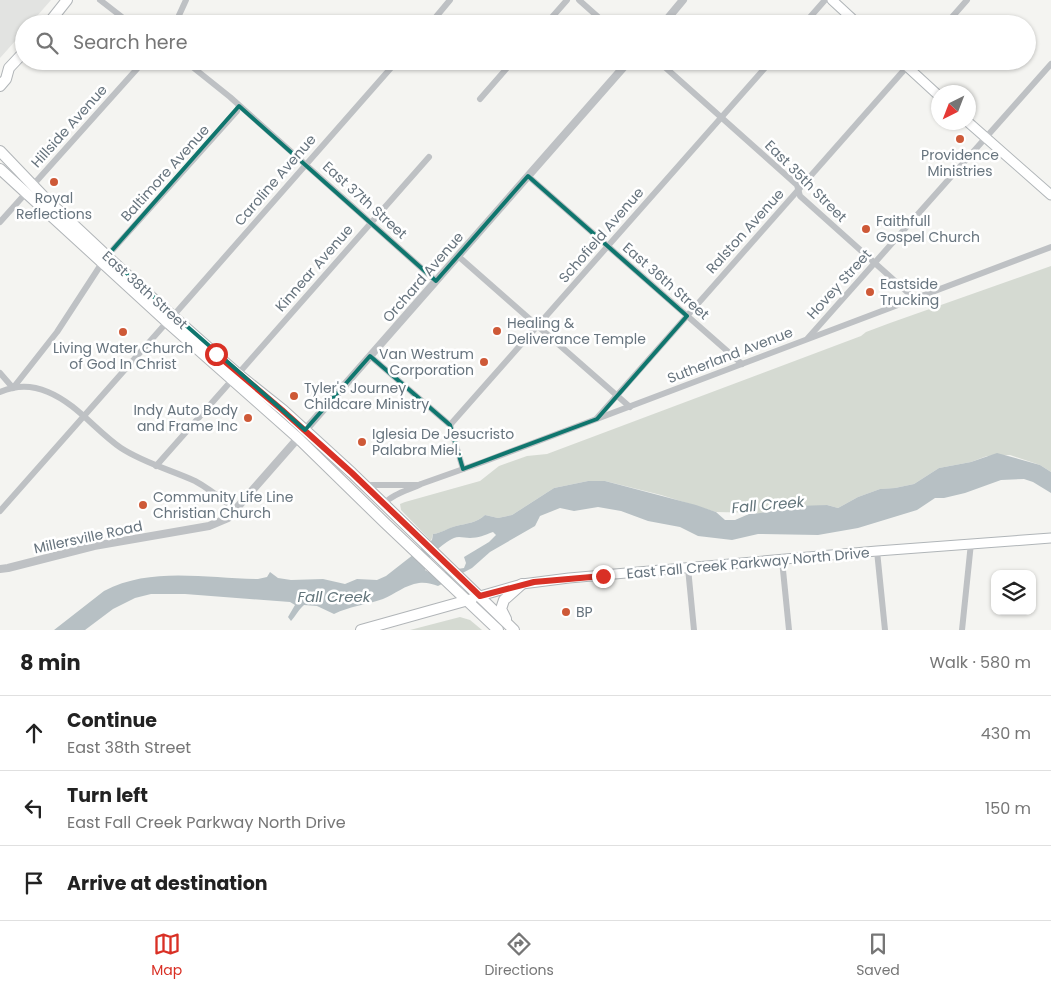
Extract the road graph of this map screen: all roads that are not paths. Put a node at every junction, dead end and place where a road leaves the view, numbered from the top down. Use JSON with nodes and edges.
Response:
{"nodes":[{"id":1,"x":67,"y":0,"type":"edge"},
{"id":2,"x":100,"y":0,"type":"edge"},
{"id":3,"x":186,"y":0,"type":"edge"},
{"id":4,"x":450,"y":0,"type":"edge"},
{"id":5,"x":567,"y":0,"type":"edge"},
{"id":6,"x":579,"y":0,"type":"edge"},
{"id":7,"x":684,"y":0,"type":"edge"},
{"id":8,"x":824,"y":0,"type":"edge"},
{"id":9,"x":832,"y":0,"type":"edge"},
{"id":10,"x":968,"y":0,"type":"edge"},
{"id":11,"x":55,"y":15,"type":"edge"},
{"id":12,"x":119,"y":15,"type":"edge"},
{"id":13,"x":179,"y":15,"type":"edge"},
{"id":14,"x":438,"y":15,"type":"edge"},
{"id":15,"x":554,"y":15,"type":"edge"},
{"id":16,"x":596,"y":15,"type":"edge"},
{"id":17,"x":670,"y":15,"type":"edge"},
{"id":18,"x":812,"y":15,"type":"edge"},
{"id":19,"x":848,"y":15,"type":"edge"},
{"id":20,"x":954,"y":15,"type":"edge"},
{"id":21,"x":15,"y":61,"type":"edge"},
{"id":22,"x":1051,"y":64,"type":"edge"},
{"id":23,"x":5,"y":70,"type":"edge"},
{"id":24,"x":136,"y":70,"type":"edge"},
{"id":25,"x":196,"y":70,"type":"edge"},
{"id":26,"x":389,"y":70,"type":"edge"},
{"id":27,"x":505,"y":70,"type":"edge"},
{"id":28,"x":622,"y":70,"type":"edge"},
{"id":29,"x":668,"y":70,"type":"edge"},
{"id":30,"x":763,"y":70,"type":"edge"},
{"id":31,"x":901,"y":70,"type":"edge"},
{"id":32,"x":914,"y":70,"type":"edge"},
{"id":33,"x":0,"y":86,"type":"edge"},
{"id":34,"x":931,"y":88,"type":"edge"},
{"id":35,"x":480,"y":99,"type":"dead end"},
{"id":36,"x":239,"y":106,"type":"junction"},
{"id":37,"x":721,"y":118,"type":"junction"},
{"id":38,"x":976,"y":129,"type":"edge"},
{"id":39,"x":986,"y":137,"type":"junction"},
{"id":40,"x":0,"y":151,"type":"edge"},
{"id":41,"x":429,"y":157,"type":"dead end"},
{"id":42,"x":306,"y":164,"type":"junction"},
{"id":43,"x":0,"y":169,"type":"edge"},
{"id":44,"x":528,"y":176,"type":"junction"},
{"id":45,"x":33,"y":185,"type":"junction"},
{"id":46,"x":798,"y":190,"type":"junction"},
{"id":47,"x":26,"y":193,"type":"junction"},
{"id":48,"x":1051,"y":195,"type":"edge"},
{"id":49,"x":0,"y":222,"type":"edge"},
{"id":50,"x":371,"y":222,"type":"junction"},
{"id":51,"x":607,"y":246,"type":"junction"},
{"id":52,"x":1051,"y":247,"type":"edge"},
{"id":53,"x":458,"y":256,"type":"junction"},
{"id":54,"x":104,"y":259,"type":"junction"},
{"id":55,"x":874,"y":263,"type":"junction"},
{"id":56,"x":436,"y":281,"type":"junction"},
{"id":57,"x":915,"y":299,"type":"junction"},
{"id":58,"x":687,"y":316,"type":"junction"},
{"id":59,"x":170,"y":319,"type":"junction"},
{"id":60,"x":538,"y":325,"type":"junction"},
{"id":61,"x":806,"y":340,"type":"junction"},
{"id":62,"x":370,"y":356,"type":"junction"},
{"id":63,"x":742,"y":364,"type":"junction"},
{"id":64,"x":0,"y":373,"type":"edge"},
{"id":65,"x":235,"y":377,"type":"junction"},
{"id":66,"x":13,"y":388,"type":"junction"},
{"id":67,"x":0,"y":392,"type":"edge"},
{"id":68,"x":618,"y":395,"type":"junction"},
{"id":69,"x":630,"y":407,"type":"junction"},
{"id":70,"x":83,"y":416,"type":"junction"},
{"id":71,"x":597,"y":419,"type":"junction"},
{"id":72,"x":450,"y":425,"type":"junction"},
{"id":73,"x":302,"y":434,"type":"junction"},
{"id":74,"x":156,"y":466,"type":"junction"},
{"id":75,"x":463,"y":469,"type":"junction"},
{"id":76,"x":365,"y":485,"type":"junction"},
{"id":77,"x":418,"y":486,"type":"junction"},
{"id":78,"x":384,"y":504,"type":"junction"},
{"id":79,"x":236,"y":510,"type":"junction"},
{"id":80,"x":0,"y":511,"type":"edge"},
{"id":81,"x":1051,"y":538,"type":"edge"},
{"id":82,"x":971,"y":543,"type":"junction"},
{"id":83,"x":877,"y":551,"type":"junction"},
{"id":84,"x":782,"y":560,"type":"junction"},
{"id":85,"x":688,"y":568,"type":"junction"},
{"id":86,"x":0,"y":569,"type":"edge"},
{"id":87,"x":522,"y":584,"type":"junction"},
{"id":88,"x":480,"y":596,"type":"junction"},
{"id":89,"x":467,"y":600,"type":"junction"},
{"id":90,"x":360,"y":630,"type":"edge"},
{"id":91,"x":498,"y":630,"type":"edge"},
{"id":92,"x":514,"y":630,"type":"edge"},
{"id":93,"x":694,"y":630,"type":"edge"},
{"id":94,"x":788,"y":630,"type":"edge"},
{"id":95,"x":884,"y":630,"type":"edge"},
{"id":96,"x":962,"y":630,"type":"edge"}],
"edges":[{"from":1,"to":11,"type":"main road"},
{"from":2,"to":12,"type":"street"},
{"from":3,"to":13,"type":"street"},
{"from":4,"to":14,"type":"street"},
{"from":5,"to":15,"type":"street"},
{"from":6,"to":16,"type":"street"},
{"from":7,"to":17,"type":"street"},
{"from":8,"to":18,"type":"street"},
{"from":9,"to":19,"type":"main road"},
{"from":10,"to":20,"type":"street"},
{"from":21,"to":23,"type":"main road"},
{"from":22,"to":39,"type":"street","name":"Hovey Street"},
{"from":23,"to":33,"type":"main road"},
{"from":24,"to":45,"type":"street","name":"Hillside Avenue"},
{"from":25,"to":36,"type":"street","name":"East 37th Street"},
{"from":26,"to":42,"type":"street","name":"Caroline Avenue"},
{"from":27,"to":35,"type":"street"},
{"from":28,"to":44,"type":"street","name":"Orchard Avenue"},
{"from":29,"to":37,"type":"street","name":"East 35th Street"},
{"from":30,"to":37,"type":"street","name":"Schofield Avenue"},
{"from":31,"to":46,"type":"street","name":"Ralston Avenue"},
{"from":32,"to":34,"type":"main road"},
{"from":36,"to":42,"type":"street","name":"East 37th Street"},
{"from":36,"to":54,"type":"street","name":"Baltimore Avenue"},
{"from":37,"to":46,"type":"street","name":"East 35th Street"},
{"from":37,"to":51,"type":"street","name":"Schofield Avenue"},
{"from":38,"to":39,"type":"main road"},
{"from":39,"to":48,"type":"main road"},
{"from":39,"to":55,"type":"street","name":"Hovey Street"},
{"from":40,"to":45,"type":"main road","name":"East 38th Street"},
{"from":41,"to":50,"type":"street","name":"Kinnear Avenue"},
{"from":42,"to":50,"type":"street","name":"East 37th Street"},
{"from":42,"to":59,"type":"street","name":"Caroline Avenue"},
{"from":43,"to":47,"type":"main road","name":"East 38th Street"},
{"from":44,"to":51,"type":"street","name":"East 36th Street"},
{"from":44,"to":53,"type":"street","name":"Orchard Avenue"},
{"from":45,"to":54,"type":"main road","name":"East 38th Street"},
{"from":46,"to":55,"type":"street","name":"East 35th Street"},
{"from":46,"to":58,"type":"street","name":"Ralston Avenue"},
{"from":47,"to":49,"type":"street"},
{"from":47,"to":54,"type":"main road","name":"East 38th Street"},
{"from":50,"to":56,"type":"street","name":"East 37th Street"},
{"from":50,"to":65,"type":"street","name":"Kinnear Avenue"},
{"from":51,"to":58,"type":"street","name":"East 36th Street"},
{"from":51,"to":60,"type":"street","name":"Schofield Avenue"},
{"from":52,"to":57,"type":"street","name":"Sutherland Avenue"},
{"from":53,"to":56,"type":"street","name":"Orchard Avenue"},
{"from":53,"to":60,"type":"street"},
{"from":54,"to":59,"type":"main road","name":"East 38th Street"},
{"from":54,"to":66,"type":"street","name":"Baltimore Avenue"},
{"from":55,"to":57,"type":"street","name":"East 35th Street"},
{"from":55,"to":61,"type":"street","name":"Hovey Street"},
{"from":56,"to":62,"type":"street","name":"Orchard Avenue"},
{"from":57,"to":61,"type":"street","name":"Sutherland Avenue"},
{"from":58,"to":63,"type":"street","name":"East 36th Street"},
{"from":58,"to":68,"type":"street","name":"Ralston Avenue"},
{"from":59,"to":65,"type":"main road","name":"East 38th Street"},
{"from":59,"to":70,"type":"street","name":"Caroline Avenue"},
{"from":60,"to":68,"type":"street"},
{"from":60,"to":72,"type":"street","name":"Schofield Avenue"},
{"from":61,"to":63,"type":"street","name":"Sutherland Avenue"},
{"from":62,"to":72,"type":"street"},
{"from":62,"to":73,"type":"street","name":"Orchard Avenue"},
{"from":63,"to":69,"type":"street","name":"Sutherland Avenue"},
{"from":64,"to":66,"type":"street"},
{"from":65,"to":73,"type":"main road","name":"East 38th Street"},
{"from":65,"to":74,"type":"street","name":"Kinnear Avenue"},
{"from":66,"to":67,"type":"street"},
{"from":66,"to":70,"type":"street"},
{"from":68,"to":69,"type":"street"},
{"from":68,"to":71,"type":"street","name":"Ralston Avenue"},
{"from":69,"to":71,"type":"street","name":"Sutherland Avenue"},
{"from":70,"to":74,"type":"street"},
{"from":70,"to":80,"type":"street","name":"Caroline Avenue"},
{"from":71,"to":75,"type":"street","name":"Sutherland Avenue"},
{"from":72,"to":75,"type":"street"},
{"from":73,"to":76,"type":"main road","name":"East 38th Street"},
{"from":73,"to":79,"type":"street","name":"Orchard Avenue"},
{"from":73,"to":89,"type":"main road","name":"East 38th Street"},
{"from":74,"to":79,"type":"street"},
{"from":75,"to":77,"type":"street","name":"Sutherland Avenue"},
{"from":76,"to":77,"type":"street","name":"Sutherland Avenue"},
{"from":76,"to":78,"type":"main road","name":"East 38th Street"},
{"from":77,"to":78,"type":"street","name":"Sutherland Avenue"},
{"from":78,"to":88,"type":"main road","name":"East 38th Street"},
{"from":79,"to":86,"type":"street","name":"Millersville Road"},
{"from":81,"to":82,"type":"main road","name":"East Fall Creek Parkway North Drive"},
{"from":82,"to":83,"type":"main road","name":"East Fall Creek Parkway North Drive"},
{"from":82,"to":96,"type":"street"},
{"from":83,"to":84,"type":"main road","name":"East Fall Creek Parkway North Drive"},
{"from":83,"to":95,"type":"street"},
{"from":84,"to":85,"type":"main road","name":"East Fall Creek Parkway North Drive"},
{"from":84,"to":94,"type":"street"},
{"from":85,"to":87,"type":"main road","name":"East Fall Creek Parkway North Drive"},
{"from":85,"to":93,"type":"street"},
{"from":87,"to":88,"type":"main road","name":"East Fall Creek Parkway North Drive"},
{"from":87,"to":92,"type":"main road"},
{"from":88,"to":89,"type":"main road","name":"East Fall Creek Parkway North Drive"},
{"from":88,"to":92,"type":"main road","name":"East 38th Street"},
{"from":89,"to":90,"type":"main road","name":"East Fall Creek Parkway North Drive"},
{"from":89,"to":91,"type":"main road","name":"East 38th Street"}]}
